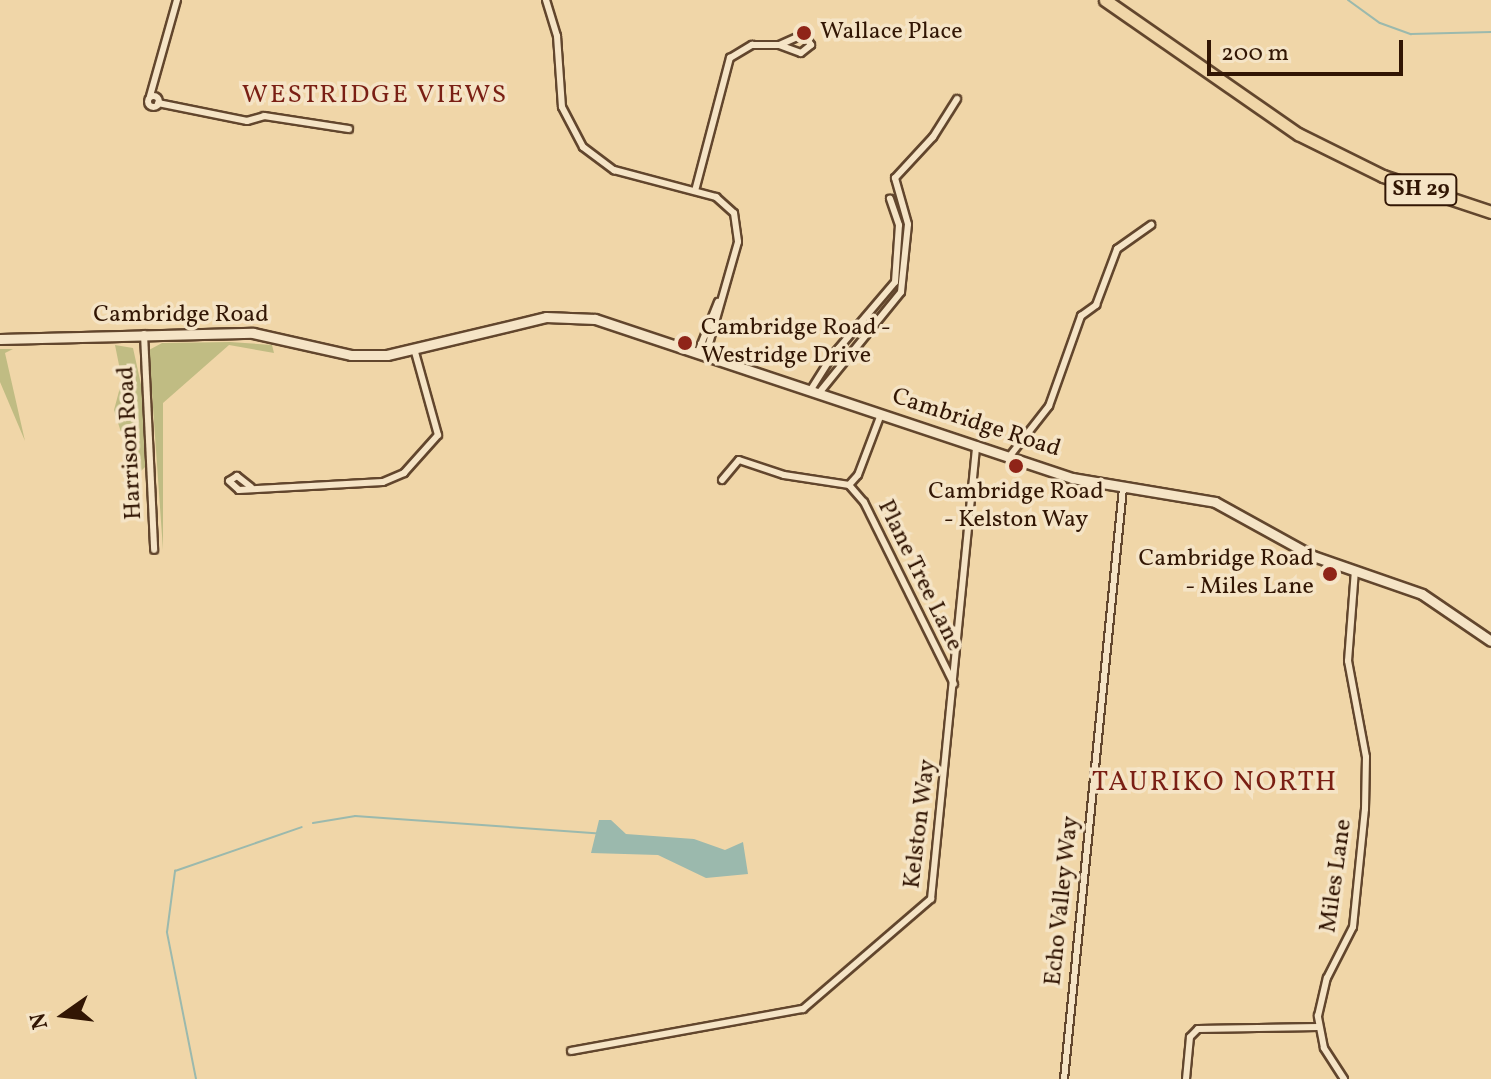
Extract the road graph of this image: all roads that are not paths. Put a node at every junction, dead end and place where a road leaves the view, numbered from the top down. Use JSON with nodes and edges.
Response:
{"nodes":[{"id":1,"x":177,"y":0,"type":"edge"},
{"id":2,"x":546,"y":0,"type":"edge"},
{"id":3,"x":1105,"y":0,"type":"edge"},
{"id":4,"x":779,"y":45,"type":"junction"},
{"id":5,"x":957,"y":99,"type":"dead end"},
{"id":6,"x":349,"y":129,"type":"dead end"},
{"id":7,"x":695,"y":191,"type":"junction"},
{"id":8,"x":890,"y":199,"type":"dead end"},
{"id":9,"x":1491,"y":212,"type":"edge"},
{"id":10,"x":1151,"y":225,"type":"dead end"},
{"id":11,"x":144,"y":334,"type":"junction"},
{"id":12,"x":2,"y":339,"type":"edge"},
{"id":13,"x":415,"y":352,"type":"junction"},
{"id":14,"x":702,"y":353,"type":"junction"},
{"id":15,"x":815,"y":392,"type":"junction"},
{"id":16,"x":881,"y":414,"type":"junction"},
{"id":17,"x":976,"y":445,"type":"junction"},
{"id":18,"x":1009,"y":457,"type":"junction"},
{"id":19,"x":722,"y":480,"type":"dead end"},
{"id":20,"x":849,"y":485,"type":"junction"},
{"id":21,"x":251,"y":487,"type":"dead end"},
{"id":22,"x":1123,"y":488,"type":"junction"},
{"id":23,"x":154,"y":550,"type":"dead end"},
{"id":24,"x":1355,"y":571,"type":"junction"},
{"id":25,"x":1491,"y":641,"type":"edge"},
{"id":26,"x":954,"y":684,"type":"junction"},
{"id":27,"x":1318,"y":1027,"type":"junction"},
{"id":28,"x":571,"y":1051,"type":"dead end"},
{"id":29,"x":1064,"y":1079,"type":"edge"},
{"id":30,"x":1186,"y":1079,"type":"edge"},
{"id":31,"x":1344,"y":1079,"type":"edge"}],
"edges":[{"from":1,"to":6,"type":"street"},
{"from":2,"to":7,"type":"street"},
{"from":3,"to":9,"type":"highway","number":"SH 29"},
{"from":4,"to":4,"type":"street"},
{"from":4,"to":7,"type":"street"},
{"from":5,"to":15,"type":"street"},
{"from":7,"to":14,"type":"street"},
{"from":8,"to":15,"type":"street"},
{"from":10,"to":18,"type":"street"},
{"from":11,"to":12,"type":"main road","name":"Cambridge Road"},
{"from":11,"to":13,"type":"main road","name":"Cambridge Road"},
{"from":11,"to":23,"type":"street","name":"Harrison Road"},
{"from":13,"to":14,"type":"main road","name":"Cambridge Road"},
{"from":13,"to":21,"type":"street"},
{"from":14,"to":15,"type":"main road","name":"Cambridge Road"},
{"from":15,"to":16,"type":"main road","name":"Cambridge Road"},
{"from":16,"to":17,"type":"main road","name":"Cambridge Road"},
{"from":16,"to":20,"type":"street","name":"Plane Tree Lane"},
{"from":17,"to":18,"type":"main road","name":"Cambridge Road"},
{"from":17,"to":26,"type":"street","name":"Kelston Way"},
{"from":18,"to":22,"type":"main road","name":"Cambridge Road"},
{"from":19,"to":20,"type":"street","name":"Plane Tree Lane"},
{"from":20,"to":26,"type":"street","name":"Plane Tree Lane"},
{"from":22,"to":24,"type":"main road","name":"Cambridge Road"},
{"from":22,"to":29,"type":"street","name":"Echo Valley Way"},
{"from":24,"to":25,"type":"main road","name":"Cambridge Road"},
{"from":24,"to":27,"type":"street","name":"Miles Lane"},
{"from":26,"to":28,"type":"street","name":"Kelston Way"},
{"from":27,"to":30,"type":"street"},
{"from":27,"to":31,"type":"street"}]}
